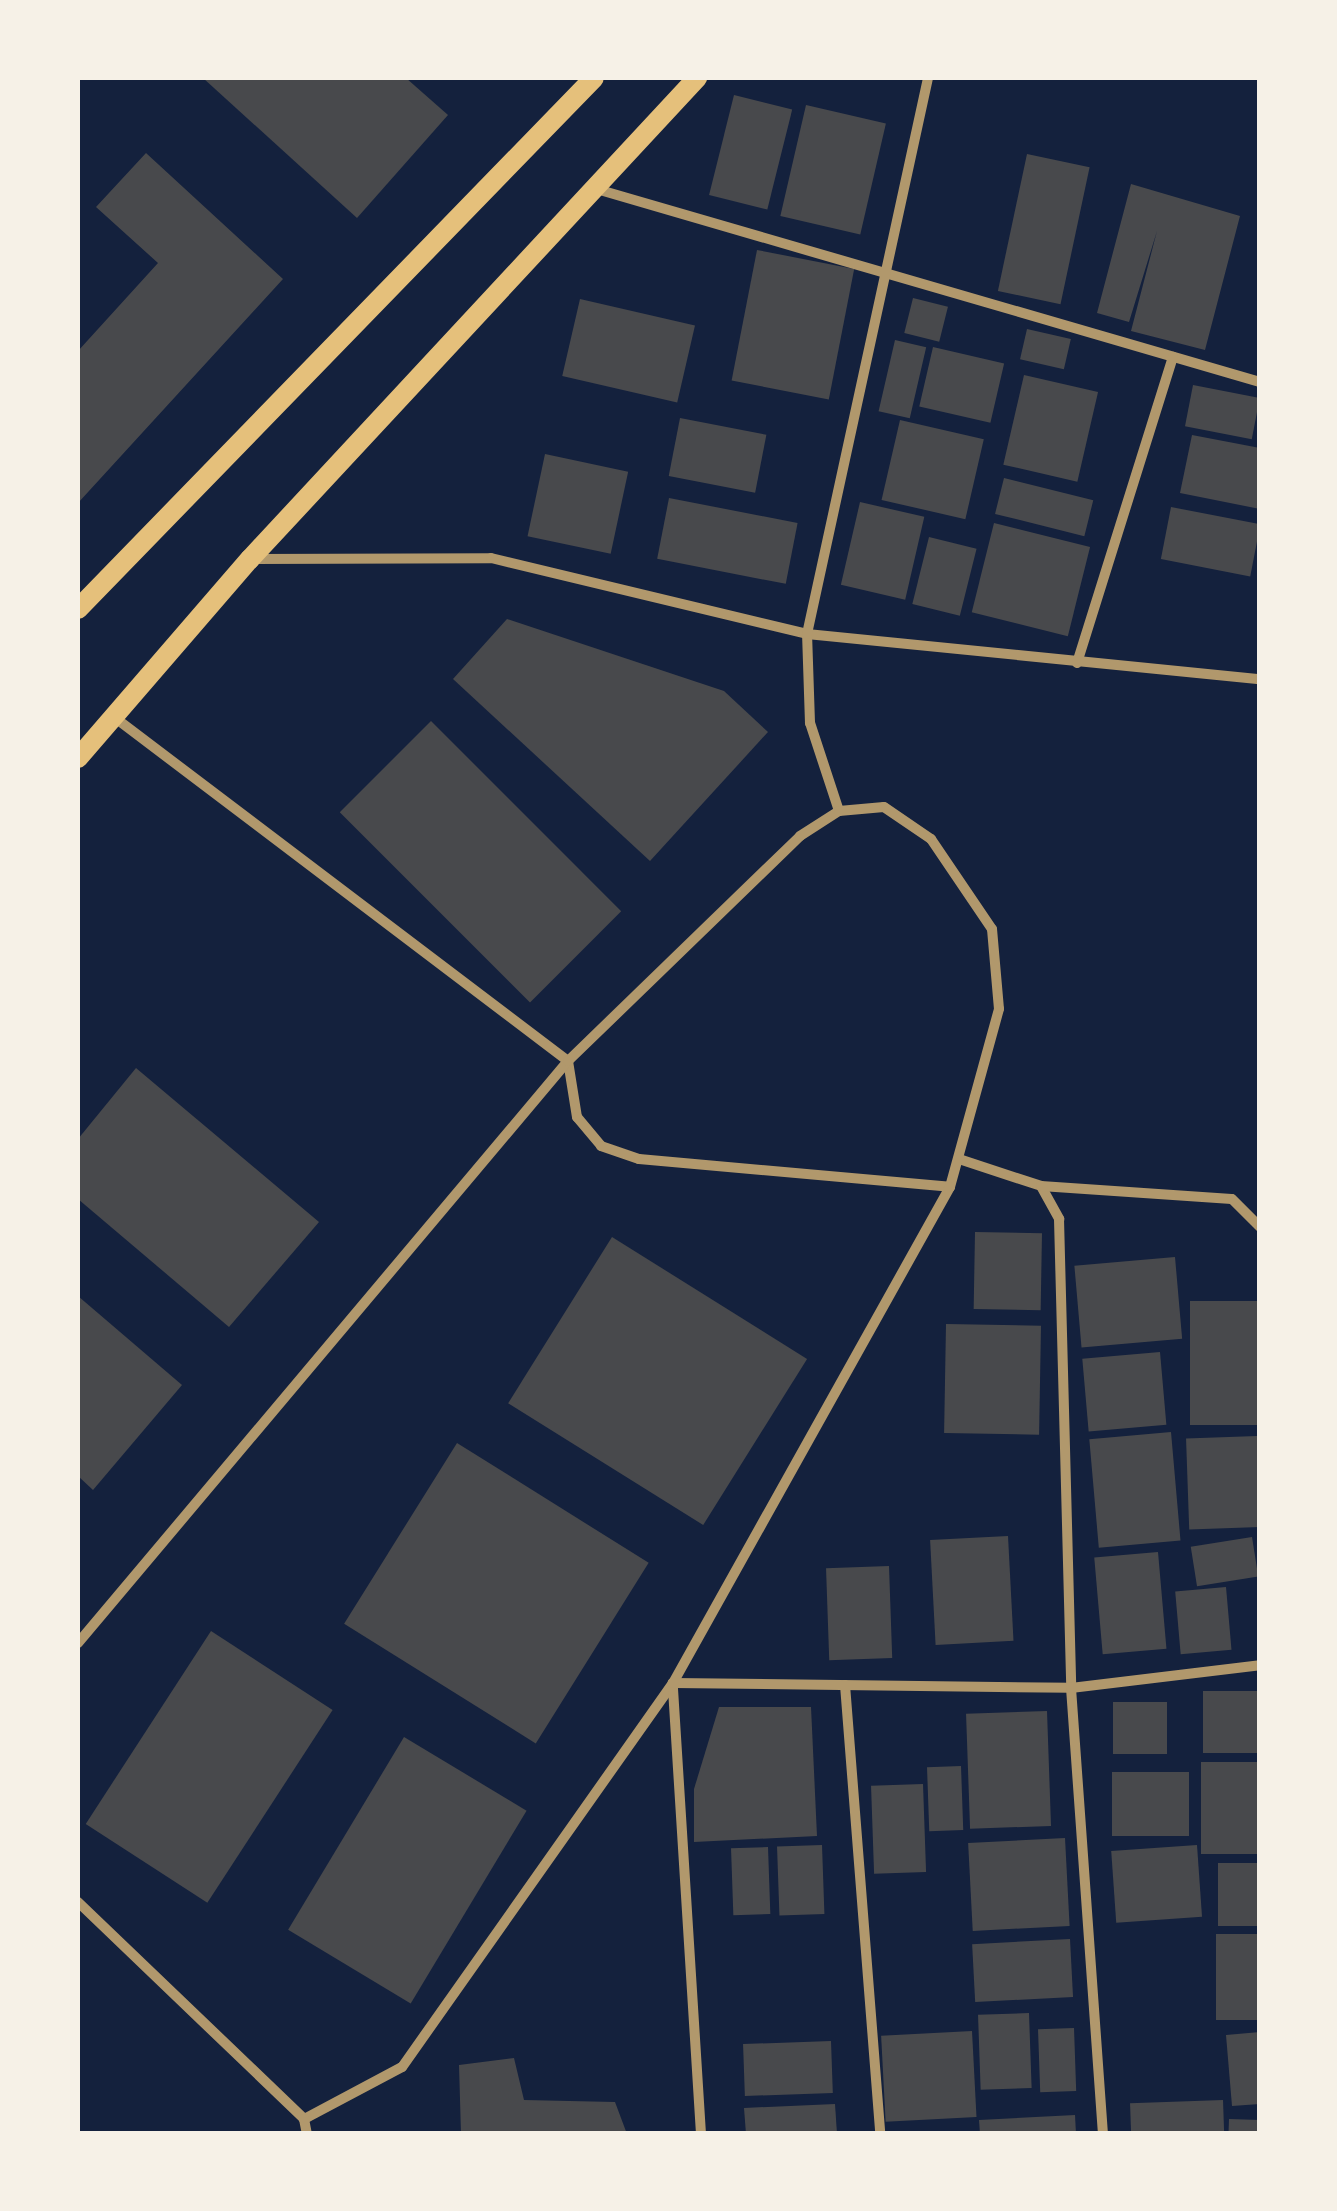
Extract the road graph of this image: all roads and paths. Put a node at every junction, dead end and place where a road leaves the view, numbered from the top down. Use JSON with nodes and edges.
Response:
{"nodes":[{"id":1,"x":594,"y":78,"type":"edge"},
{"id":2,"x":697,"y":78,"type":"edge"},
{"id":3,"x":928,"y":78,"type":"edge"},
{"id":4,"x":590,"y":187,"type":"junction"},
{"id":5,"x":883,"y":272,"type":"junction"},
{"id":6,"x":1173,"y":357,"type":"junction"},
{"id":7,"x":1260,"y":382,"type":"edge"},
{"id":8,"x":250,"y":559,"type":"junction"},
{"id":9,"x":78,"y":609,"type":"edge"},
{"id":10,"x":807,"y":634,"type":"junction"},
{"id":11,"x":1078,"y":664,"type":"junction"},
{"id":12,"x":1260,"y":679,"type":"edge"},
{"id":13,"x":114,"y":717,"type":"junction"},
{"id":14,"x":78,"y":758,"type":"edge"},
{"id":15,"x":840,"y":811,"type":"junction"},
{"id":16,"x":568,"y":1061,"type":"junction"},
{"id":17,"x":959,"y":1159,"type":"junction"},
{"id":18,"x":1041,"y":1186,"type":"junction"},
{"id":19,"x":950,"y":1187,"type":"junction"},
{"id":20,"x":1260,"y":1227,"type":"edge"},
{"id":21,"x":78,"y":1643,"type":"edge"},
{"id":22,"x":1260,"y":1665,"type":"edge"},
{"id":23,"x":674,"y":1682,"type":"junction"},
{"id":24,"x":845,"y":1685,"type":"junction"},
{"id":25,"x":1071,"y":1688,"type":"junction"},
{"id":26,"x":78,"y":1902,"type":"edge"},
{"id":27,"x":304,"y":2119,"type":"junction"},
{"id":28,"x":307,"y":2134,"type":"edge"},
{"id":29,"x":701,"y":2134,"type":"edge"},
{"id":30,"x":880,"y":2134,"type":"edge"},
{"id":31,"x":1102,"y":2134,"type":"edge"}],
"edges":[{"from":1,"to":9,"type":"main road"},
{"from":2,"to":4,"type":"main road"},
{"from":3,"to":5,"type":"street"},
{"from":4,"to":5,"type":"street"},
{"from":4,"to":8,"type":"main road"},
{"from":5,"to":6,"type":"street"},
{"from":5,"to":10,"type":"street"},
{"from":6,"to":7,"type":"street"},
{"from":6,"to":11,"type":"street"},
{"from":8,"to":10,"type":"street"},
{"from":8,"to":13,"type":"main road"},
{"from":10,"to":11,"type":"street"},
{"from":10,"to":15,"type":"street"},
{"from":11,"to":12,"type":"street"},
{"from":13,"to":14,"type":"main road"},
{"from":13,"to":16,"type":"street"},
{"from":15,"to":16,"type":"street"},
{"from":15,"to":17,"type":"street"},
{"from":16,"to":19,"type":"street"},
{"from":16,"to":21,"type":"street"},
{"from":17,"to":18,"type":"street"},
{"from":17,"to":19,"type":"street"},
{"from":18,"to":20,"type":"street"},
{"from":18,"to":25,"type":"street"},
{"from":19,"to":23,"type":"street"},
{"from":22,"to":25,"type":"street"},
{"from":23,"to":24,"type":"street"},
{"from":23,"to":27,"type":"street"},
{"from":23,"to":29,"type":"street"},
{"from":24,"to":25,"type":"street"},
{"from":24,"to":30,"type":"street"},
{"from":25,"to":31,"type":"street"},
{"from":26,"to":27,"type":"street"},
{"from":27,"to":28,"type":"street"}]}
